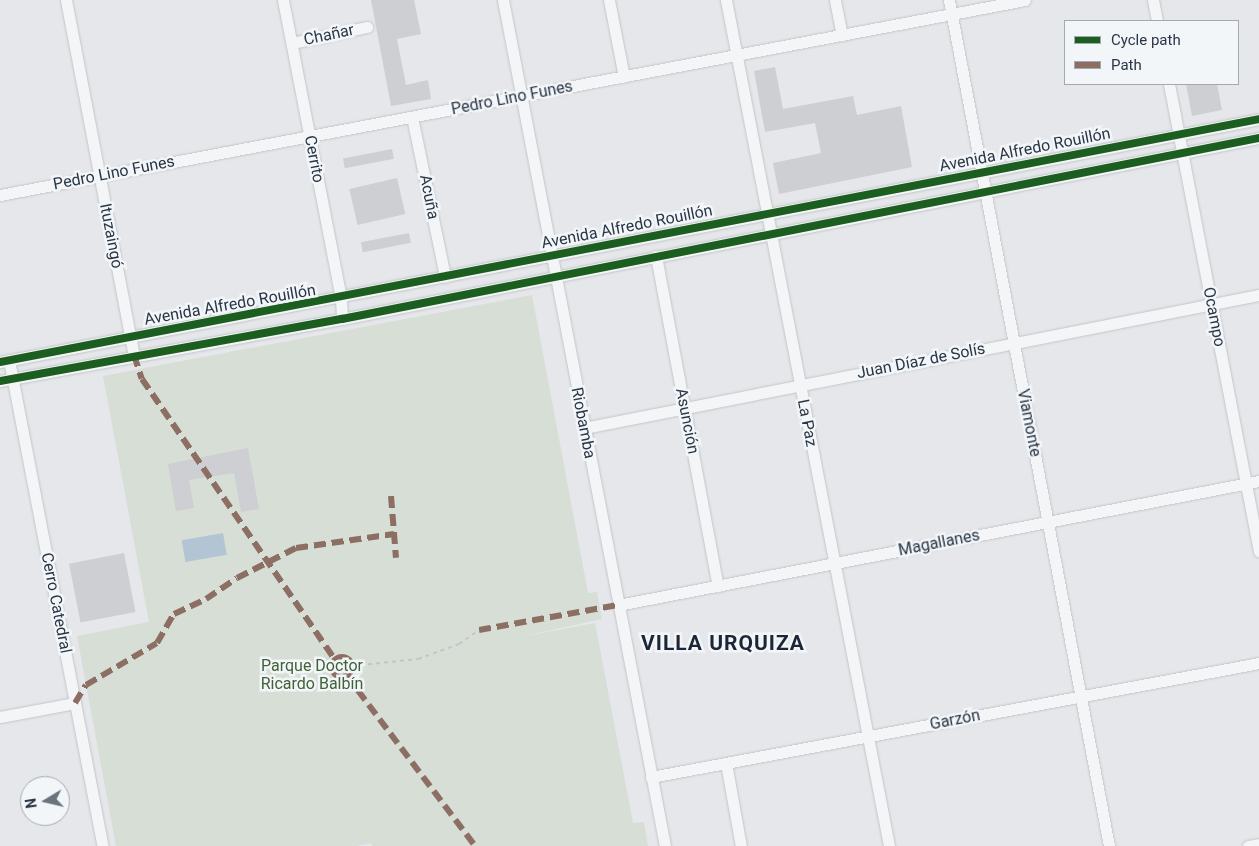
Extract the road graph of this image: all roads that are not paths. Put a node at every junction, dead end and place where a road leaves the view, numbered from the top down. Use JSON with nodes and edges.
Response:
{"nodes":[{"id":1,"x":66,"y":0,"type":"edge"},
{"id":2,"x":283,"y":0,"type":"edge"},
{"id":3,"x":503,"y":0,"type":"edge"},
{"id":4,"x":609,"y":0,"type":"edge"},
{"id":5,"x":726,"y":0,"type":"edge"},
{"id":6,"x":835,"y":0,"type":"edge"},
{"id":7,"x":949,"y":0,"type":"edge"},
{"id":8,"x":1024,"y":0,"type":"edge"},
{"id":9,"x":1153,"y":0,"type":"edge"},
{"id":10,"x":952,"y":14,"type":"junction"},
{"id":11,"x":1157,"y":20,"type":"edge"},
{"id":12,"x":367,"y":27,"type":"dead end"},
{"id":13,"x":842,"y":35,"type":"junction"},
{"id":14,"x":292,"y":43,"type":"junction"},
{"id":15,"x":737,"y":55,"type":"junction"},
{"id":16,"x":624,"y":77,"type":"junction"},
{"id":17,"x":1169,"y":85,"type":"edge"},
{"id":18,"x":521,"y":96,"type":"junction"},
{"id":19,"x":412,"y":117,"type":"junction"},
{"id":20,"x":1259,"y":119,"type":"edge"},
{"id":21,"x":310,"y":136,"type":"junction"},
{"id":22,"x":1179,"y":136,"type":"junction"},
{"id":23,"x":1259,"y":138,"type":"edge"},
{"id":24,"x":1183,"y":154,"type":"junction"},
{"id":25,"x":982,"y":172,"type":"junction"},
{"id":26,"x":100,"y":176,"type":"junction"},
{"id":27,"x":985,"y":191,"type":"junction"},
{"id":28,"x":0,"y":195,"type":"edge"},
{"id":29,"x":767,"y":213,"type":"junction"},
{"id":30,"x":771,"y":234,"type":"junction"},
{"id":31,"x":656,"y":256,"type":"junction"},
{"id":32,"x":552,"y":266,"type":"junction"},
{"id":33,"x":445,"y":277,"type":"junction"},
{"id":34,"x":1259,"y":295,"type":"edge"},
{"id":35,"x":341,"y":299,"type":"junction"},
{"id":36,"x":1212,"y":304,"type":"junction"},
{"id":37,"x":342,"y":319,"type":"junction"},
{"id":38,"x":131,"y":337,"type":"junction"},
{"id":39,"x":1014,"y":343,"type":"junction"},
{"id":40,"x":134,"y":355,"type":"junction"},
{"id":41,"x":5,"y":361,"type":"edge"},
{"id":42,"x":13,"y":378,"type":"junction"},
{"id":43,"x":0,"y":381,"type":"edge"},
{"id":44,"x":800,"y":385,"type":"junction"},
{"id":45,"x":684,"y":408,"type":"junction"},
{"id":46,"x":584,"y":428,"type":"junction"},
{"id":47,"x":1259,"y":481,"type":"edge"},
{"id":48,"x":1246,"y":484,"type":"junction"},
{"id":49,"x":1048,"y":522,"type":"junction"},
{"id":50,"x":1259,"y":551,"type":"edge"},
{"id":51,"x":834,"y":563,"type":"junction"},
{"id":52,"x":718,"y":586,"type":"junction"},
{"id":53,"x":618,"y":605,"type":"junction"},
{"id":54,"x":1259,"y":663,"type":"edge"},
{"id":55,"x":1081,"y":696,"type":"junction"},
{"id":56,"x":75,"y":703,"type":"junction"},
{"id":57,"x":0,"y":717,"type":"edge"},
{"id":58,"x":867,"y":736,"type":"junction"},
{"id":59,"x":726,"y":763,"type":"junction"},
{"id":60,"x":651,"y":777,"type":"junction"},
{"id":61,"x":1259,"y":844,"type":"edge"},
{"id":62,"x":103,"y":846,"type":"edge"},
{"id":63,"x":665,"y":846,"type":"edge"},
{"id":64,"x":741,"y":846,"type":"edge"},
{"id":65,"x":888,"y":846,"type":"edge"},
{"id":66,"x":1109,"y":846,"type":"edge"},
{"id":67,"x":1248,"y":846,"type":"edge"}],
"edges":[{"from":1,"to":26,"type":"street","name":"Ituzaingó"},
{"from":2,"to":14,"type":"street","name":"Cerrito"},
{"from":3,"to":18,"type":"street","name":"Riobamba"},
{"from":4,"to":16,"type":"street"},
{"from":5,"to":15,"type":"street","name":"La Paz"},
{"from":6,"to":13,"type":"street"},
{"from":7,"to":10,"type":"street","name":"Viamonte"},
{"from":8,"to":10,"type":"street","name":"Pedro Lino Funes"},
{"from":9,"to":11,"type":"street"},
{"from":10,"to":13,"type":"street","name":"Pedro Lino Funes"},
{"from":10,"to":25,"type":"street","name":"Viamonte"},
{"from":12,"to":14,"type":"street","name":"Chañar"},
{"from":13,"to":15,"type":"street","name":"Pedro Lino Funes"},
{"from":14,"to":21,"type":"street","name":"Cerrito"},
{"from":15,"to":16,"type":"street","name":"Pedro Lino Funes"},
{"from":15,"to":29,"type":"street","name":"La Paz"},
{"from":16,"to":18,"type":"street","name":"Pedro Lino Funes"},
{"from":17,"to":22,"type":"street","name":"Ocampo"},
{"from":18,"to":19,"type":"street","name":"Pedro Lino Funes"},
{"from":18,"to":32,"type":"street","name":"Riobamba"},
{"from":19,"to":21,"type":"street","name":"Pedro Lino Funes"},
{"from":19,"to":33,"type":"street","name":"Acuña"},
{"from":20,"to":22,"type":"street","name":"Avenida Alfredo Rouillón"},
{"from":21,"to":26,"type":"street","name":"Pedro Lino Funes"},
{"from":21,"to":35,"type":"street","name":"Cerrito"},
{"from":22,"to":24,"type":"street","name":"Ocampo"},
{"from":22,"to":25,"type":"street","name":"Avenida Alfredo Rouillón"},
{"from":23,"to":24,"type":"street","name":"Avenida Alfredo Rouillón"},
{"from":24,"to":27,"type":"street","name":"Avenida Alfredo Rouillón"},
{"from":24,"to":36,"type":"street","name":"Ocampo"},
{"from":25,"to":27,"type":"street","name":"Viamonte"},
{"from":25,"to":29,"type":"street","name":"Avenida Alfredo Rouillón"},
{"from":26,"to":28,"type":"street","name":"Pedro Lino Funes"},
{"from":26,"to":38,"type":"street","name":"Ituzaingó"},
{"from":27,"to":30,"type":"street","name":"Avenida Alfredo Rouillón"},
{"from":27,"to":39,"type":"street","name":"Viamonte"},
{"from":29,"to":30,"type":"street","name":"La Paz"},
{"from":29,"to":32,"type":"street","name":"Avenida Alfredo Rouillón"},
{"from":30,"to":31,"type":"street","name":"Avenida Alfredo Rouillón"},
{"from":30,"to":44,"type":"street","name":"La Paz"},
{"from":31,"to":32,"type":"street","name":"Avenida Alfredo Rouillón"},
{"from":31,"to":45,"type":"street","name":"Asunción"},
{"from":32,"to":33,"type":"street","name":"Avenida Alfredo Rouillón"},
{"from":32,"to":37,"type":"street","name":"Avenida Alfredo Rouillón"},
{"from":32,"to":46,"type":"street","name":"Riobamba"},
{"from":33,"to":35,"type":"street","name":"Avenida Alfredo Rouillón"},
{"from":34,"to":36,"type":"street","name":"Juan Díaz de Solís"},
{"from":35,"to":37,"type":"street","name":"Cerrito"},
{"from":35,"to":38,"type":"street","name":"Avenida Alfredo Rouillón"},
{"from":36,"to":39,"type":"street","name":"Juan Díaz de Solís"},
{"from":36,"to":48,"type":"street","name":"Ocampo"},
{"from":37,"to":40,"type":"street","name":"Avenida Alfredo Rouillón"},
{"from":38,"to":40,"type":"street","name":"Ituzaingó"},
{"from":38,"to":41,"type":"street","name":"Avenida Alfredo Rouillón"},
{"from":39,"to":44,"type":"street","name":"Juan Díaz de Solís"},
{"from":39,"to":49,"type":"street","name":"Viamonte"},
{"from":40,"to":42,"type":"street","name":"Avenida Alfredo Rouillón"},
{"from":41,"to":42,"type":"street","name":"Cerro Catedral"},
{"from":42,"to":43,"type":"street","name":"Avenida Alfredo Rouillón"},
{"from":42,"to":56,"type":"street","name":"Cerro Catedral"},
{"from":44,"to":45,"type":"street","name":"Juan Díaz de Solís"},
{"from":44,"to":51,"type":"street","name":"La Paz"},
{"from":45,"to":46,"type":"street","name":"Juan Díaz de Solís"},
{"from":45,"to":52,"type":"street","name":"Asunción"},
{"from":46,"to":53,"type":"street","name":"Riobamba"},
{"from":47,"to":48,"type":"street","name":"Magallanes"},
{"from":48,"to":49,"type":"street","name":"Magallanes"},
{"from":48,"to":50,"type":"street","name":"Ocampo"},
{"from":49,"to":51,"type":"street","name":"Magallanes"},
{"from":49,"to":55,"type":"street","name":"Viamonte"},
{"from":51,"to":52,"type":"street","name":"Magallanes"},
{"from":51,"to":58,"type":"street","name":"La Paz"},
{"from":52,"to":53,"type":"street","name":"Magallanes"},
{"from":53,"to":60,"type":"street","name":"Riobamba"},
{"from":54,"to":55,"type":"street","name":"Garzón"},
{"from":55,"to":58,"type":"street","name":"Garzón"},
{"from":55,"to":66,"type":"street","name":"Viamonte"},
{"from":56,"to":57,"type":"street"},
{"from":56,"to":62,"type":"street","name":"Cerro Catedral"},
{"from":58,"to":59,"type":"street","name":"Garzón"},
{"from":58,"to":65,"type":"street","name":"La Paz"},
{"from":59,"to":60,"type":"street","name":"Garzón"},
{"from":59,"to":64,"type":"street"},
{"from":60,"to":63,"type":"street","name":"Riobamba"},
{"from":61,"to":67,"type":"street"}]}
